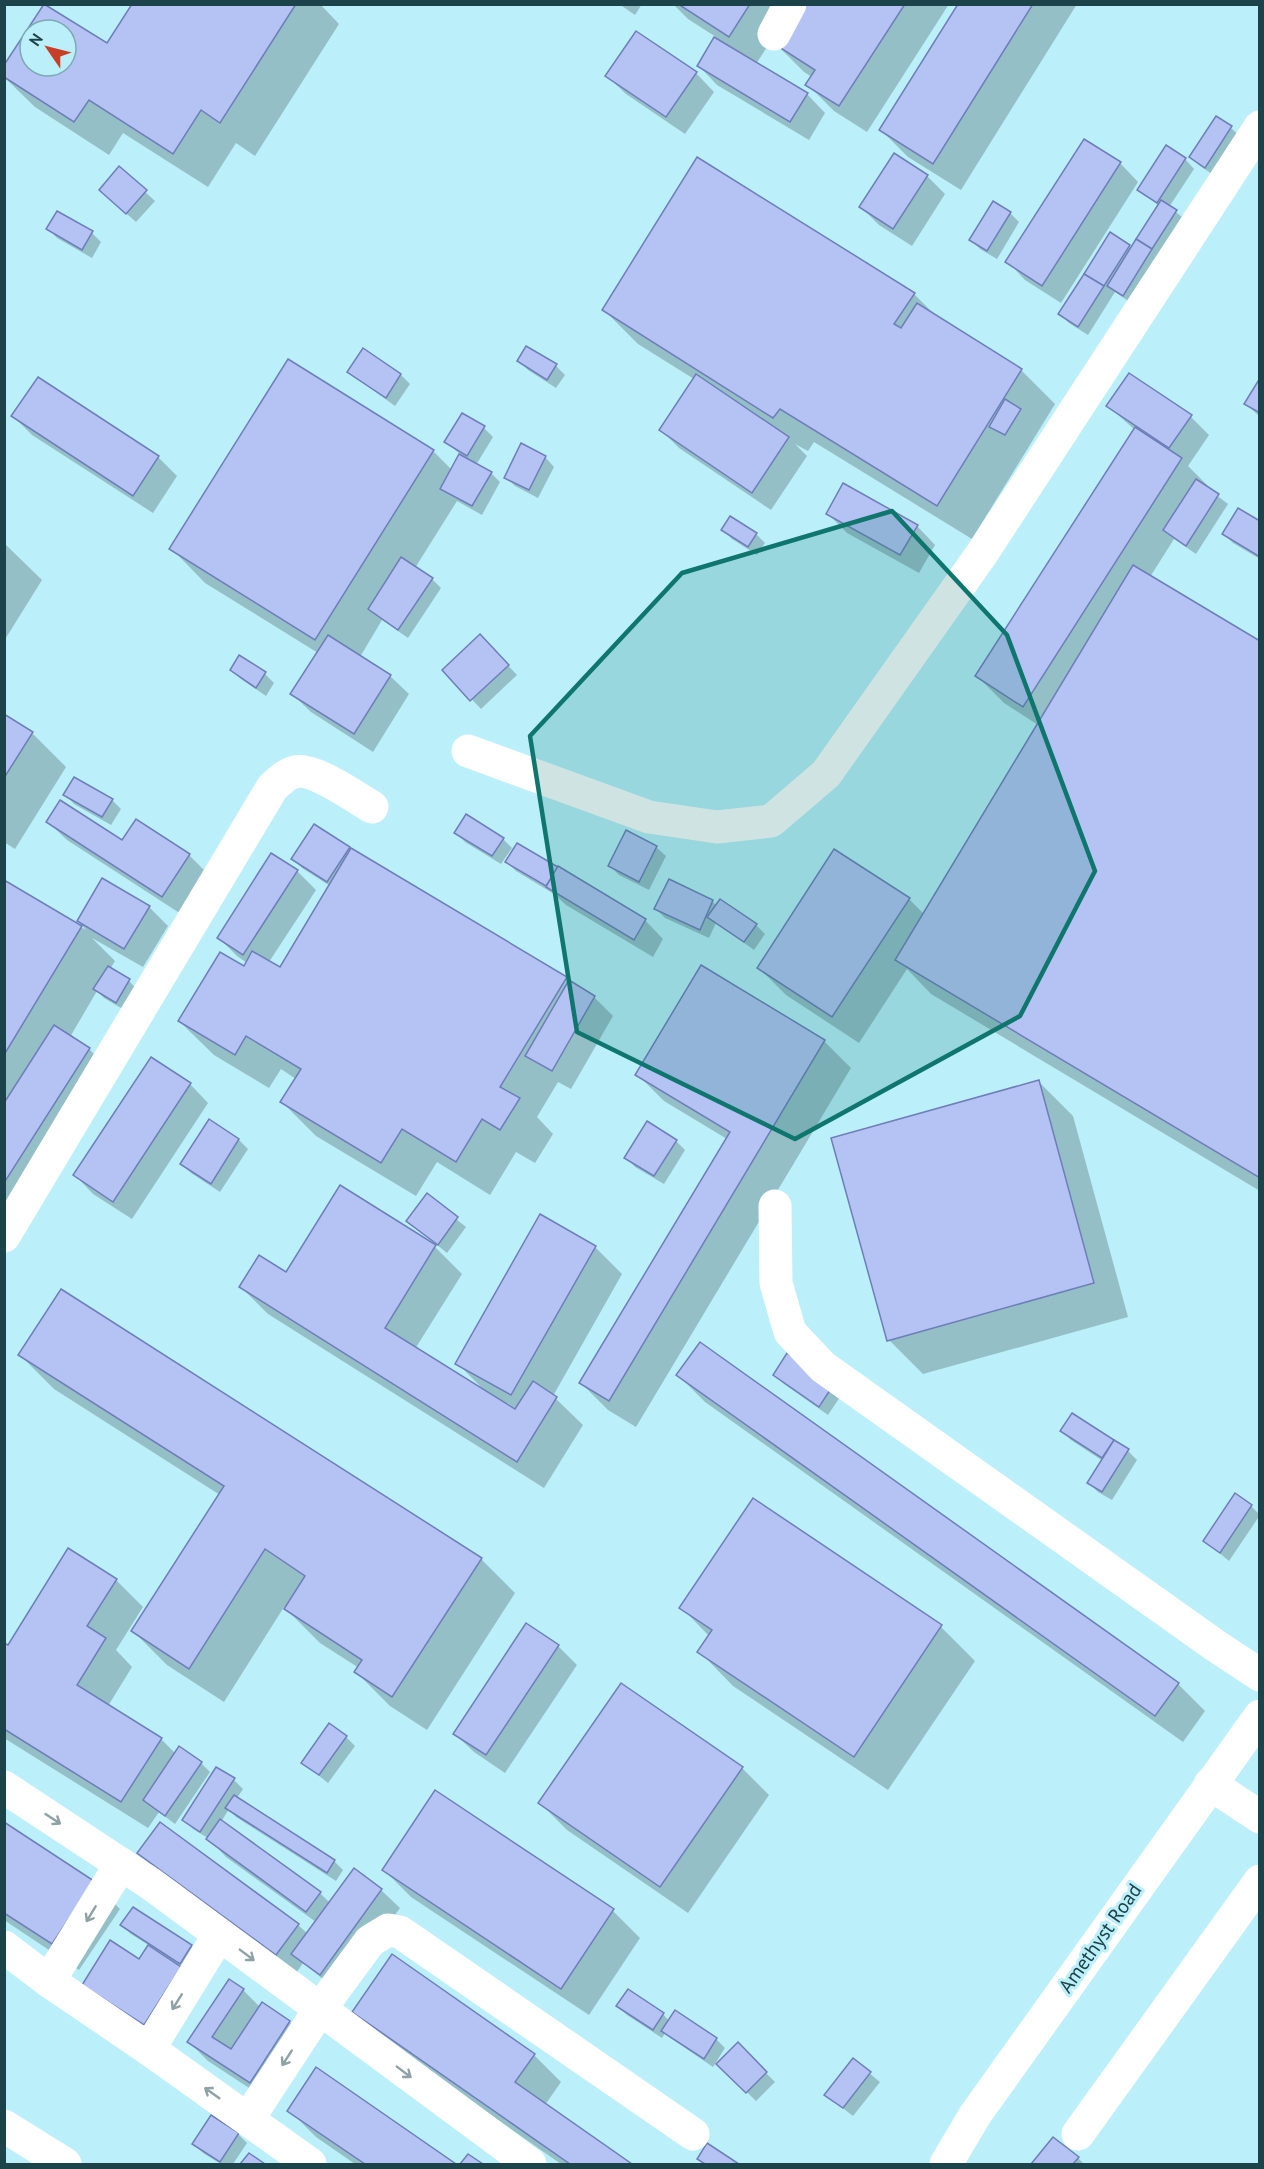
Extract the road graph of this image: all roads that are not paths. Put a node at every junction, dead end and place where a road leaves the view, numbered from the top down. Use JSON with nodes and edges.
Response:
{"nodes":[{"id":1,"x":790,"y":4,"type":"edge"},
{"id":2,"x":774,"y":34,"type":"dead end"},
{"id":3,"x":1260,"y":127,"type":"edge"},
{"id":4,"x":468,"y":752,"type":"dead end"},
{"id":5,"x":372,"y":807,"type":"dead end"},
{"id":6,"x":775,"y":1206,"type":"dead end"},
{"id":7,"x":4,"y":1236,"type":"edge"},
{"id":8,"x":1260,"y":1675,"type":"edge"},
{"id":9,"x":1260,"y":1716,"type":"edge"},
{"id":10,"x":1210,"y":1784,"type":"junction"},
{"id":11,"x":4,"y":1787,"type":"edge"},
{"id":12,"x":1260,"y":1817,"type":"edge"},
{"id":13,"x":121,"y":1864,"type":"junction"},
{"id":14,"x":1260,"y":1881,"type":"edge"},
{"id":15,"x":219,"y":1935,"type":"junction"},
{"id":16,"x":4,"y":1947,"type":"edge"},
{"id":17,"x":49,"y":1981,"type":"junction"},
{"id":18,"x":320,"y":2009,"type":"junction"},
{"id":19,"x":149,"y":2049,"type":"junction"},
{"id":20,"x":248,"y":2119,"type":"junction"},
{"id":21,"x":4,"y":2126,"type":"edge"},
{"id":22,"x":693,"y":2134,"type":"dead end"},
{"id":23,"x":1078,"y":2134,"type":"dead end"},
{"id":24,"x":65,"y":2164,"type":"edge"},
{"id":25,"x":310,"y":2164,"type":"edge"},
{"id":26,"x":530,"y":2164,"type":"edge"},
{"id":27,"x":946,"y":2164,"type":"edge"}],
"edges":[{"from":1,"to":2,"type":"street"},
{"from":3,"to":4,"type":"street"},
{"from":5,"to":7,"type":"street"},
{"from":6,"to":8,"type":"street"},
{"from":9,"to":10,"type":"street","name":"Amethyst Road"},
{"from":10,"to":12,"type":"street"},
{"from":10,"to":27,"type":"street","name":"Amethyst Road"},
{"from":11,"to":13,"type":"street","one_way":true},
{"from":13,"to":15,"type":"street"},
{"from":13,"to":17,"type":"street","one_way":true},
{"from":14,"to":23,"type":"street"},
{"from":15,"to":18,"type":"street","one_way":true},
{"from":15,"to":19,"type":"street","one_way":true},
{"from":16,"to":17,"type":"street"},
{"from":17,"to":19,"type":"street"},
{"from":18,"to":20,"type":"street","one_way":true},
{"from":18,"to":22,"type":"street"},
{"from":18,"to":26,"type":"street","one_way":true},
{"from":20,"to":19,"type":"street","one_way":true},
{"from":20,"to":25,"type":"street"},
{"from":21,"to":24,"type":"street"}]}
